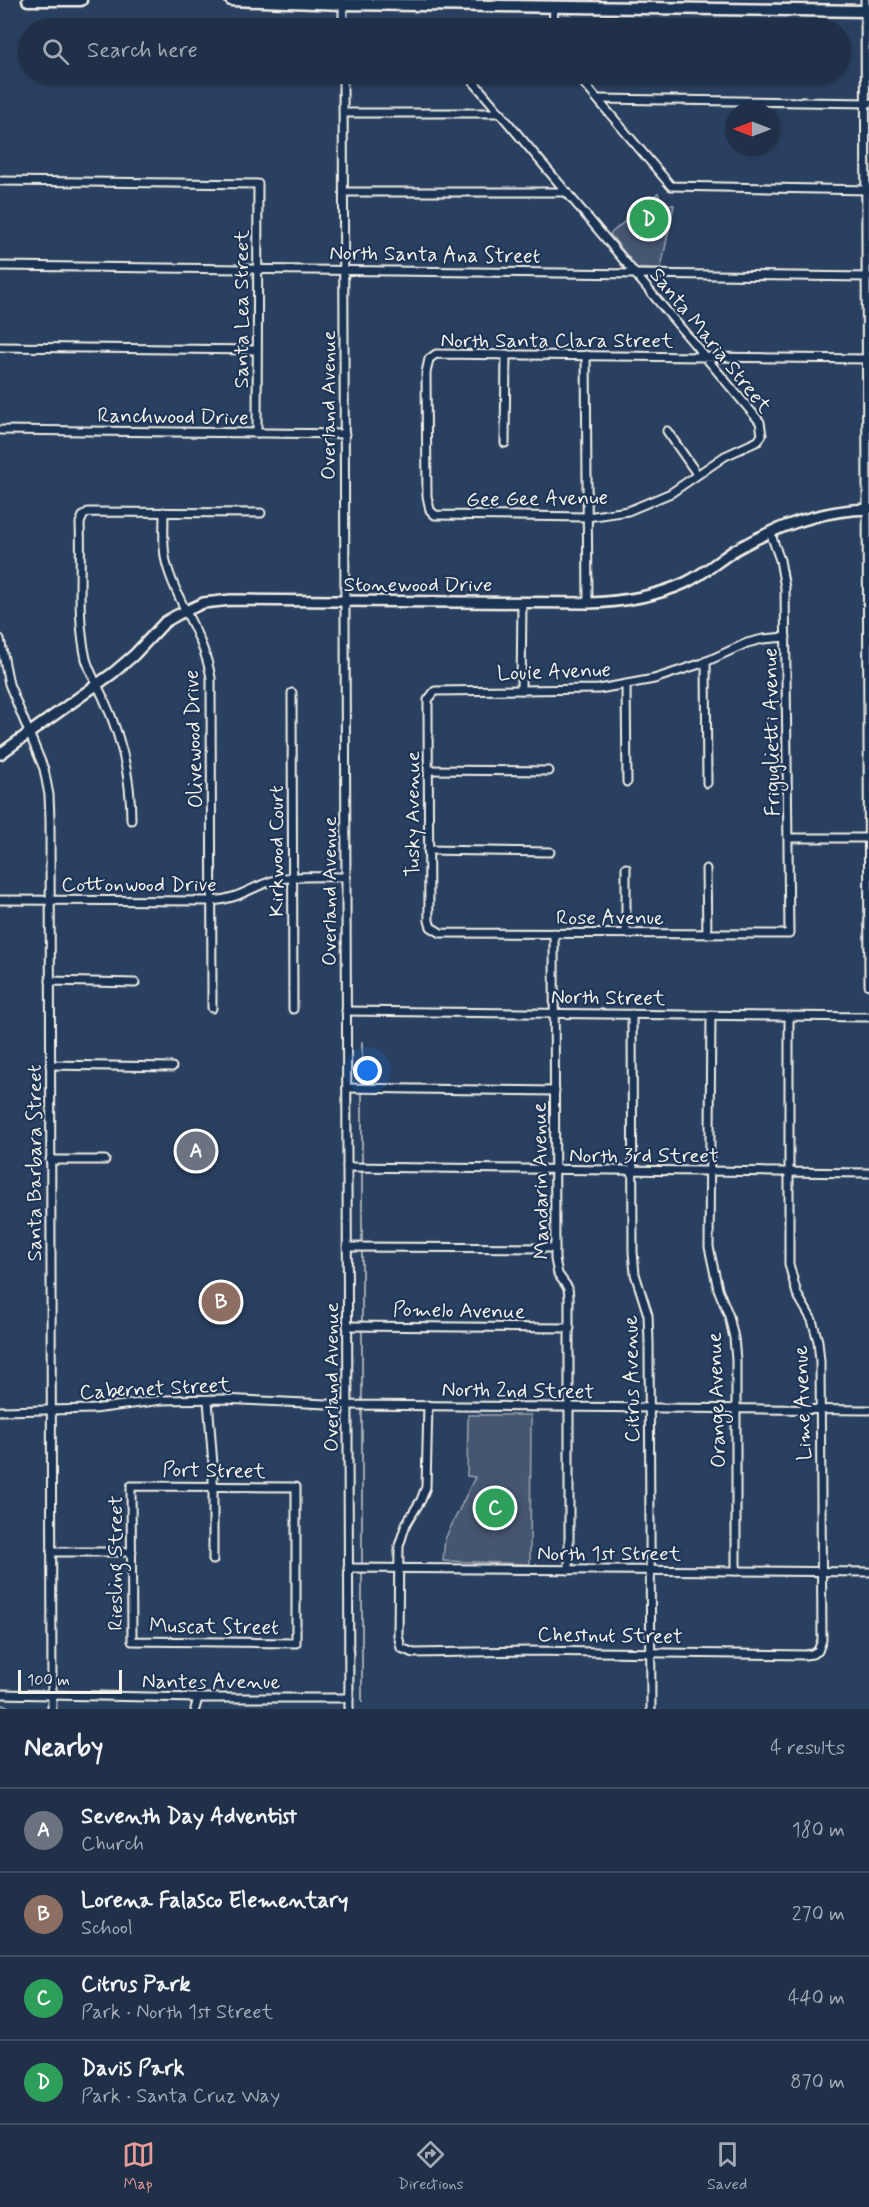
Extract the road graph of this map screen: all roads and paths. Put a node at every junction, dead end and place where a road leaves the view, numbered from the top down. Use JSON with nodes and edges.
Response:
{"nodes":[{"id":1,"x":28,"y":0,"type":"edge"},
{"id":2,"x":81,"y":0,"type":"edge"},
{"id":3,"x":231,"y":0,"type":"edge"},
{"id":4,"x":343,"y":2,"type":"edge"},
{"id":5,"x":554,"y":7,"type":"junction"},
{"id":6,"x":866,"y":7,"type":"edge"},
{"id":7,"x":343,"y":18,"type":"edge"},
{"id":8,"x":553,"y":18,"type":"edge"},
{"id":9,"x":343,"y":84,"type":"edge"},
{"id":10,"x":476,"y":84,"type":"edge"},
{"id":11,"x":585,"y":84,"type":"edge"},
{"id":12,"x":598,"y":99,"type":"junction"},
{"id":13,"x":867,"y":103,"type":"edge"},
{"id":14,"x":344,"y":112,"type":"junction"},
{"id":15,"x":501,"y":113,"type":"junction"},
{"id":16,"x":0,"y":181,"type":"edge"},
{"id":17,"x":868,"y":190,"type":"edge"},
{"id":18,"x":344,"y":192,"type":"junction"},
{"id":19,"x":567,"y":192,"type":"junction"},
{"id":20,"x":0,"y":266,"type":"edge"},
{"id":21,"x":258,"y":269,"type":"junction"},
{"id":22,"x":344,"y":270,"type":"junction"},
{"id":23,"x":636,"y":273,"type":"junction"},
{"id":24,"x":868,"y":277,"type":"edge"},
{"id":25,"x":0,"y":347,"type":"edge"},
{"id":26,"x":257,"y":350,"type":"junction"},
{"id":27,"x":506,"y":354,"type":"junction"},
{"id":28,"x":586,"y":355,"type":"junction"},
{"id":29,"x":706,"y":356,"type":"junction"},
{"id":30,"x":868,"y":359,"type":"edge"},
{"id":31,"x":0,"y":430,"type":"edge"},
{"id":32,"x":667,"y":431,"type":"dead end"},
{"id":33,"x":257,"y":433,"type":"junction"},
{"id":34,"x":345,"y":434,"type":"junction"},
{"id":35,"x":762,"y":435,"type":"joint"},
{"id":36,"x":868,"y":439,"type":"edge"},
{"id":37,"x":505,"y":443,"type":"dead end"},
{"id":38,"x":697,"y":474,"type":"junction"},
{"id":39,"x":868,"y":509,"type":"edge"},
{"id":40,"x":164,"y":513,"type":"junction"},
{"id":41,"x":261,"y":513,"type":"dead end"},
{"id":42,"x":435,"y":515,"type":"joint"},
{"id":43,"x":587,"y":517,"type":"junction"},
{"id":44,"x":770,"y":532,"type":"junction"},
{"id":45,"x":868,"y":553,"type":"edge"},
{"id":46,"x":345,"y":601,"type":"junction"},
{"id":47,"x":522,"y":602,"type":"junction"},
{"id":48,"x":588,"y":603,"type":"junction"},
{"id":49,"x":186,"y":610,"type":"junction"},
{"id":50,"x":868,"y":618,"type":"edge"},
{"id":51,"x":786,"y":637,"type":"junction"},
{"id":52,"x":0,"y":639,"type":"edge"},
{"id":53,"x":706,"y":661,"type":"junction"},
{"id":54,"x":96,"y":684,"type":"junction"},
{"id":55,"x":626,"y":685,"type":"junction"},
{"id":56,"x":521,"y":690,"type":"junction"},
{"id":57,"x":292,"y":693,"type":"dead end"},
{"id":58,"x":429,"y":700,"type":"joint"},
{"id":59,"x":29,"y":733,"type":"junction"},
{"id":60,"x":0,"y":754,"type":"edge"},
{"id":61,"x":868,"y":762,"type":"edge"},
{"id":62,"x":428,"y":770,"type":"junction"},
{"id":63,"x":549,"y":771,"type":"dead end"},
{"id":64,"x":627,"y":782,"type":"dead end"},
{"id":65,"x":707,"y":783,"type":"dead end"},
{"id":66,"x":131,"y":820,"type":"dead end"},
{"id":67,"x":789,"y":838,"type":"junction"},
{"id":68,"x":868,"y":838,"type":"edge"},
{"id":69,"x":428,"y":850,"type":"junction"},
{"id":70,"x":550,"y":852,"type":"dead end"},
{"id":71,"x":626,"y":868,"type":"dead end"},
{"id":72,"x":706,"y":869,"type":"dead end"},
{"id":73,"x":346,"y":877,"type":"junction"},
{"id":74,"x":293,"y":878,"type":"junction"},
{"id":75,"x":0,"y":900,"type":"edge"},
{"id":76,"x":50,"y":901,"type":"junction"},
{"id":77,"x":212,"y":901,"type":"junction"},
{"id":78,"x":431,"y":927,"type":"joint"},
{"id":79,"x":869,"y":927,"type":"edge"},
{"id":80,"x":554,"y":933,"type":"junction"},
{"id":81,"x":626,"y":933,"type":"junction"},
{"id":82,"x":706,"y":934,"type":"junction"},
{"id":83,"x":789,"y":934,"type":"joint"},
{"id":84,"x":50,"y":981,"type":"junction"},
{"id":85,"x":135,"y":983,"type":"dead end"},
{"id":86,"x":869,"y":985,"type":"edge"},
{"id":87,"x":212,"y":1008,"type":"dead end"},
{"id":88,"x":293,"y":1009,"type":"dead end"},
{"id":89,"x":346,"y":1011,"type":"junction"},
{"id":90,"x":554,"y":1013,"type":"junction"},
{"id":91,"x":632,"y":1014,"type":"junction"},
{"id":92,"x":711,"y":1015,"type":"junction"},
{"id":93,"x":789,"y":1016,"type":"junction"},
{"id":94,"x":869,"y":1017,"type":"edge"},
{"id":95,"x":50,"y":1065,"type":"junction"},
{"id":96,"x":172,"y":1067,"type":"dead end"},
{"id":97,"x":346,"y":1088,"type":"junction"},
{"id":98,"x":555,"y":1091,"type":"junction"},
{"id":99,"x":50,"y":1160,"type":"junction"},
{"id":100,"x":105,"y":1160,"type":"dead end"},
{"id":101,"x":347,"y":1167,"type":"junction"},
{"id":102,"x":555,"y":1170,"type":"junction"},
{"id":103,"x":633,"y":1171,"type":"junction"},
{"id":104,"x":711,"y":1172,"type":"junction"},
{"id":105,"x":789,"y":1172,"type":"junction"},
{"id":106,"x":869,"y":1173,"type":"edge"},
{"id":107,"x":347,"y":1247,"type":"junction"},
{"id":108,"x":555,"y":1248,"type":"junction"},
{"id":109,"x":347,"y":1326,"type":"junction"},
{"id":110,"x":570,"y":1328,"type":"junction"},
{"id":111,"x":208,"y":1400,"type":"junction"},
{"id":112,"x":348,"y":1405,"type":"junction"},
{"id":113,"x":428,"y":1405,"type":"junction"},
{"id":114,"x":570,"y":1407,"type":"junction"},
{"id":115,"x":649,"y":1407,"type":"junction"},
{"id":116,"x":735,"y":1409,"type":"junction"},
{"id":117,"x":51,"y":1410,"type":"junction"},
{"id":118,"x":821,"y":1410,"type":"junction"},
{"id":119,"x":869,"y":1410,"type":"edge"},
{"id":120,"x":0,"y":1411,"type":"edge"},
{"id":121,"x":131,"y":1486,"type":"joint"},
{"id":122,"x":212,"y":1486,"type":"junction"},
{"id":123,"x":51,"y":1552,"type":"junction"},
{"id":124,"x":132,"y":1552,"type":"junction"},
{"id":125,"x":213,"y":1560,"type":"dead end"},
{"id":126,"x":348,"y":1568,"type":"junction"},
{"id":127,"x":398,"y":1568,"type":"junction"},
{"id":128,"x":569,"y":1570,"type":"junction"},
{"id":129,"x":649,"y":1570,"type":"junction"},
{"id":130,"x":736,"y":1571,"type":"junction"},
{"id":131,"x":821,"y":1572,"type":"junction"},
{"id":132,"x":869,"y":1572,"type":"edge"},
{"id":133,"x":132,"y":1641,"type":"joint"},
{"id":134,"x":296,"y":1643,"type":"joint"},
{"id":135,"x":818,"y":1651,"type":"joint"},
{"id":136,"x":650,"y":1652,"type":"junction"},
{"id":137,"x":0,"y":1694,"type":"edge"},
{"id":138,"x":52,"y":1696,"type":"junction"},
{"id":139,"x":198,"y":1698,"type":"junction"},
{"id":140,"x":349,"y":1698,"type":"junction"},
{"id":141,"x":52,"y":1709,"type":"edge"},
{"id":142,"x":195,"y":1709,"type":"edge"},
{"id":143,"x":201,"y":1709,"type":"edge"},
{"id":144,"x":349,"y":1709,"type":"edge"},
{"id":145,"x":651,"y":1709,"type":"edge"}],
"edges":[{"from":1,"to":2,"type":"main road"},
{"from":3,"to":4,"type":"main road"},
{"from":4,"to":5,"type":"main road"},
{"from":4,"to":7,"type":"street"},
{"from":5,"to":6,"type":"main road"},
{"from":5,"to":8,"type":"street"},
{"from":6,"to":13,"type":"street"},
{"from":9,"to":14,"type":"street","name":"Overland Avenue"},
{"from":10,"to":15,"type":"street","name":"Santa Maria Street"},
{"from":11,"to":12,"type":"street"},
{"from":12,"to":13,"type":"street"},
{"from":12,"to":17,"type":"street"},
{"from":13,"to":17,"type":"street"},
{"from":14,"to":15,"type":"street"},
{"from":14,"to":18,"type":"street","name":"Overland Avenue"},
{"from":15,"to":19,"type":"street","name":"Santa Maria Street"},
{"from":16,"to":21,"type":"street","name":"Santa Lea Street"},
{"from":17,"to":24,"type":"street"},
{"from":18,"to":19,"type":"street"},
{"from":18,"to":22,"type":"street","name":"Overland Avenue"},
{"from":19,"to":23,"type":"street","name":"Santa Maria Street"},
{"from":20,"to":21,"type":"street","name":"North Santa Ana Street"},
{"from":21,"to":22,"type":"street","name":"North Santa Ana Street"},
{"from":21,"to":26,"type":"street","name":"Santa Lea Street"},
{"from":22,"to":23,"type":"street","name":"North Santa Ana Street"},
{"from":22,"to":34,"type":"street","name":"Overland Avenue"},
{"from":23,"to":24,"type":"street","name":"North Santa Ana Street"},
{"from":23,"to":29,"type":"street","name":"Santa Maria Street"},
{"from":24,"to":30,"type":"street"},
{"from":25,"to":26,"type":"street"},
{"from":26,"to":33,"type":"street","name":"Santa Lea Street"},
{"from":27,"to":28,"type":"street","name":"North Santa Clara Street"},
{"from":27,"to":37,"type":"street"},
{"from":27,"to":42,"type":"street","name":"North Santa Clara Street"},
{"from":28,"to":29,"type":"street","name":"North Santa Clara Street"},
{"from":28,"to":43,"type":"street"},
{"from":29,"to":30,"type":"street","name":"North Santa Clara Street"},
{"from":29,"to":35,"type":"street","name":"Santa Maria Street"},
{"from":30,"to":36,"type":"street"},
{"from":31,"to":33,"type":"street","name":"Ranchwood Drive"},
{"from":32,"to":38,"type":"street"},
{"from":33,"to":34,"type":"street","name":"Ranchwood Drive"},
{"from":34,"to":46,"type":"street","name":"Overland Avenue"},
{"from":35,"to":38,"type":"street","name":"Gee Gee Avenue"},
{"from":36,"to":39,"type":"street"},
{"from":38,"to":43,"type":"street","name":"Gee Gee Avenue"},
{"from":39,"to":44,"type":"street","name":"Stonewood Drive"},
{"from":39,"to":45,"type":"street"},
{"from":40,"to":41,"type":"street"},
{"from":40,"to":49,"type":"street","name":"Olivewood Drive"},
{"from":40,"to":54,"type":"street"},
{"from":42,"to":43,"type":"street","name":"Gee Gee Avenue"},
{"from":43,"to":48,"type":"street"},
{"from":44,"to":48,"type":"street","name":"Stonewood Drive"},
{"from":44,"to":51,"type":"street","name":"Friguglietti Avenue"},
{"from":45,"to":50,"type":"street"},
{"from":46,"to":47,"type":"street","name":"Stonewood Drive"},
{"from":46,"to":49,"type":"street","name":"Stonewood Drive"},
{"from":46,"to":73,"type":"street","name":"Overland Avenue"},
{"from":47,"to":48,"type":"street","name":"Stonewood Drive"},
{"from":47,"to":56,"type":"street"},
{"from":49,"to":54,"type":"street","name":"Stonewood Drive"},
{"from":49,"to":77,"type":"street","name":"Olivewood Drive"},
{"from":50,"to":61,"type":"street"},
{"from":51,"to":53,"type":"street","name":"Louie Avenue"},
{"from":51,"to":67,"type":"street","name":"Friguglietti Avenue"},
{"from":52,"to":59,"type":"street","name":"Santa Barbara Street"},
{"from":53,"to":55,"type":"street","name":"Louie Avenue"},
{"from":53,"to":65,"type":"street"},
{"from":54,"to":59,"type":"street","name":"Stonewood Drive"},
{"from":54,"to":66,"type":"street"},
{"from":55,"to":56,"type":"street","name":"Louie Avenue"},
{"from":55,"to":64,"type":"street"},
{"from":56,"to":58,"type":"street","name":"Louie Avenue"},
{"from":57,"to":74,"type":"street","name":"Kirkwood Court"},
{"from":58,"to":62,"type":"street","name":"Tusky Avenue"},
{"from":59,"to":60,"type":"street","name":"Stonewood Drive"},
{"from":59,"to":76,"type":"street","name":"Santa Barbara Street"},
{"from":61,"to":68,"type":"street"},
{"from":62,"to":63,"type":"street"},
{"from":62,"to":69,"type":"street","name":"Tusky Avenue"},
{"from":67,"to":68,"type":"street"},
{"from":67,"to":83,"type":"street","name":"Friguglietti Avenue"},
{"from":68,"to":79,"type":"street"},
{"from":69,"to":70,"type":"street"},
{"from":69,"to":78,"type":"street","name":"Tusky Avenue"},
{"from":71,"to":81,"type":"street"},
{"from":72,"to":82,"type":"street"},
{"from":73,"to":74,"type":"street","name":"Cottonwood Drive"},
{"from":73,"to":89,"type":"street","name":"Overland Avenue"},
{"from":74,"to":77,"type":"street","name":"Cottonwood Drive"},
{"from":74,"to":88,"type":"street","name":"Kirkwood Court"},
{"from":75,"to":76,"type":"street","name":"Cottonwood Drive"},
{"from":76,"to":77,"type":"street","name":"Cottonwood Drive"},
{"from":76,"to":84,"type":"street","name":"Santa Barbara Street"},
{"from":77,"to":87,"type":"street","name":"Olivewood Drive"},
{"from":78,"to":80,"type":"street","name":"Rose Avenue"},
{"from":79,"to":86,"type":"street"},
{"from":80,"to":81,"type":"street","name":"Rose Avenue"},
{"from":80,"to":90,"type":"street","name":"Mandarin Avenue"},
{"from":81,"to":82,"type":"street","name":"Rose Avenue"},
{"from":82,"to":83,"type":"street","name":"Rose Avenue"},
{"from":84,"to":85,"type":"street"},
{"from":84,"to":95,"type":"street","name":"Santa Barbara Street"},
{"from":89,"to":90,"type":"street","name":"North Street"},
{"from":89,"to":97,"type":"street","name":"Overland Avenue"},
{"from":90,"to":91,"type":"street","name":"North Street"},
{"from":90,"to":98,"type":"street","name":"Mandarin Avenue"},
{"from":91,"to":92,"type":"street","name":"North Street"},
{"from":91,"to":103,"type":"street","name":"Citrus Avenue"},
{"from":92,"to":93,"type":"street","name":"North Street"},
{"from":92,"to":104,"type":"street","name":"Orange Avenue"},
{"from":93,"to":94,"type":"street","name":"North Street"},
{"from":93,"to":105,"type":"street","name":"Lime Avenue"},
{"from":95,"to":96,"type":"street"},
{"from":95,"to":99,"type":"street","name":"Santa Barbara Street"},
{"from":97,"to":98,"type":"street"},
{"from":97,"to":101,"type":"street","name":"Overland Avenue"},
{"from":98,"to":102,"type":"street","name":"Mandarin Avenue"},
{"from":99,"to":100,"type":"street"},
{"from":99,"to":117,"type":"street","name":"Santa Barbara Street"},
{"from":101,"to":102,"type":"street","name":"North 3rd Street"},
{"from":101,"to":107,"type":"street","name":"Overland Avenue"},
{"from":102,"to":103,"type":"street","name":"North 3rd Street"},
{"from":102,"to":108,"type":"street","name":"Mandarin Avenue"},
{"from":103,"to":104,"type":"street","name":"North 3rd Street"},
{"from":103,"to":115,"type":"street","name":"Citrus Avenue"},
{"from":104,"to":105,"type":"street","name":"North 3rd Street"},
{"from":104,"to":116,"type":"street","name":"Orange Avenue"},
{"from":105,"to":106,"type":"street","name":"North 3rd Street"},
{"from":105,"to":118,"type":"street","name":"Lime Avenue"},
{"from":107,"to":108,"type":"street"},
{"from":107,"to":109,"type":"street","name":"Overland Avenue"},
{"from":108,"to":110,"type":"street","name":"Mandarin Avenue"},
{"from":109,"to":110,"type":"street","name":"Pomelo Avenue"},
{"from":109,"to":112,"type":"street","name":"Overland Avenue"},
{"from":110,"to":114,"type":"street","name":"Mandarin Avenue"},
{"from":111,"to":112,"type":"street","name":"Cabernet Street"},
{"from":111,"to":117,"type":"street","name":"Cabernet Street"},
{"from":111,"to":122,"type":"street"},
{"from":112,"to":113,"type":"street","name":"North 2nd Street"},
{"from":112,"to":126,"type":"street","name":"Overland Avenue"},
{"from":113,"to":114,"type":"street","name":"North 2nd Street"},
{"from":113,"to":127,"type":"street"},
{"from":114,"to":115,"type":"street","name":"North 2nd Street"},
{"from":114,"to":128,"type":"street","name":"Mandarin Avenue"},
{"from":115,"to":116,"type":"street","name":"North 2nd Street"},
{"from":115,"to":129,"type":"street","name":"Citrus Avenue"},
{"from":116,"to":118,"type":"street","name":"North 2nd Street"},
{"from":116,"to":130,"type":"street","name":"Orange Avenue"},
{"from":117,"to":120,"type":"street","name":"Cabernet Street"},
{"from":117,"to":123,"type":"street","name":"Santa Barbara Street"},
{"from":118,"to":119,"type":"street","name":"North 2nd Street"},
{"from":118,"to":131,"type":"street","name":"Lime Avenue"},
{"from":121,"to":122,"type":"street","name":"Port Street"},
{"from":121,"to":124,"type":"street","name":"Riesling Street"},
{"from":122,"to":125,"type":"street"},
{"from":122,"to":134,"type":"street","name":"Port Street"},
{"from":123,"to":124,"type":"street"},
{"from":123,"to":138,"type":"street","name":"Santa Barbara Street"},
{"from":124,"to":133,"type":"street","name":"Riesling Street"},
{"from":126,"to":127,"type":"street","name":"North 1st Street"},
{"from":126,"to":140,"type":"street","name":"Overland Avenue"},
{"from":127,"to":128,"type":"street","name":"North 1st Street"},
{"from":127,"to":136,"type":"street","name":"Chestnut Street"},
{"from":128,"to":129,"type":"street","name":"North 1st Street"},
{"from":129,"to":130,"type":"street","name":"North 1st Street"},
{"from":129,"to":136,"type":"street","name":"Citrus Avenue"},
{"from":130,"to":131,"type":"street","name":"North 1st Street"},
{"from":131,"to":132,"type":"street","name":"North 1st Street"},
{"from":131,"to":135,"type":"street","name":"Lime Avenue"},
{"from":133,"to":134,"type":"street","name":"Muscat Street"},
{"from":135,"to":136,"type":"street","name":"Chestnut Street"},
{"from":136,"to":145,"type":"street","name":"Citrus Avenue"},
{"from":137,"to":138,"type":"street","name":"Nantes Avenue"},
{"from":138,"to":139,"type":"street","name":"Nantes Avenue"},
{"from":138,"to":141,"type":"street","name":"Santa Barbara Street"},
{"from":139,"to":140,"type":"street","name":"Nantes Avenue"},
{"from":139,"to":142,"type":"street"},
{"from":139,"to":143,"type":"street"},
{"from":140,"to":144,"type":"street","name":"Overland Avenue"}]}
